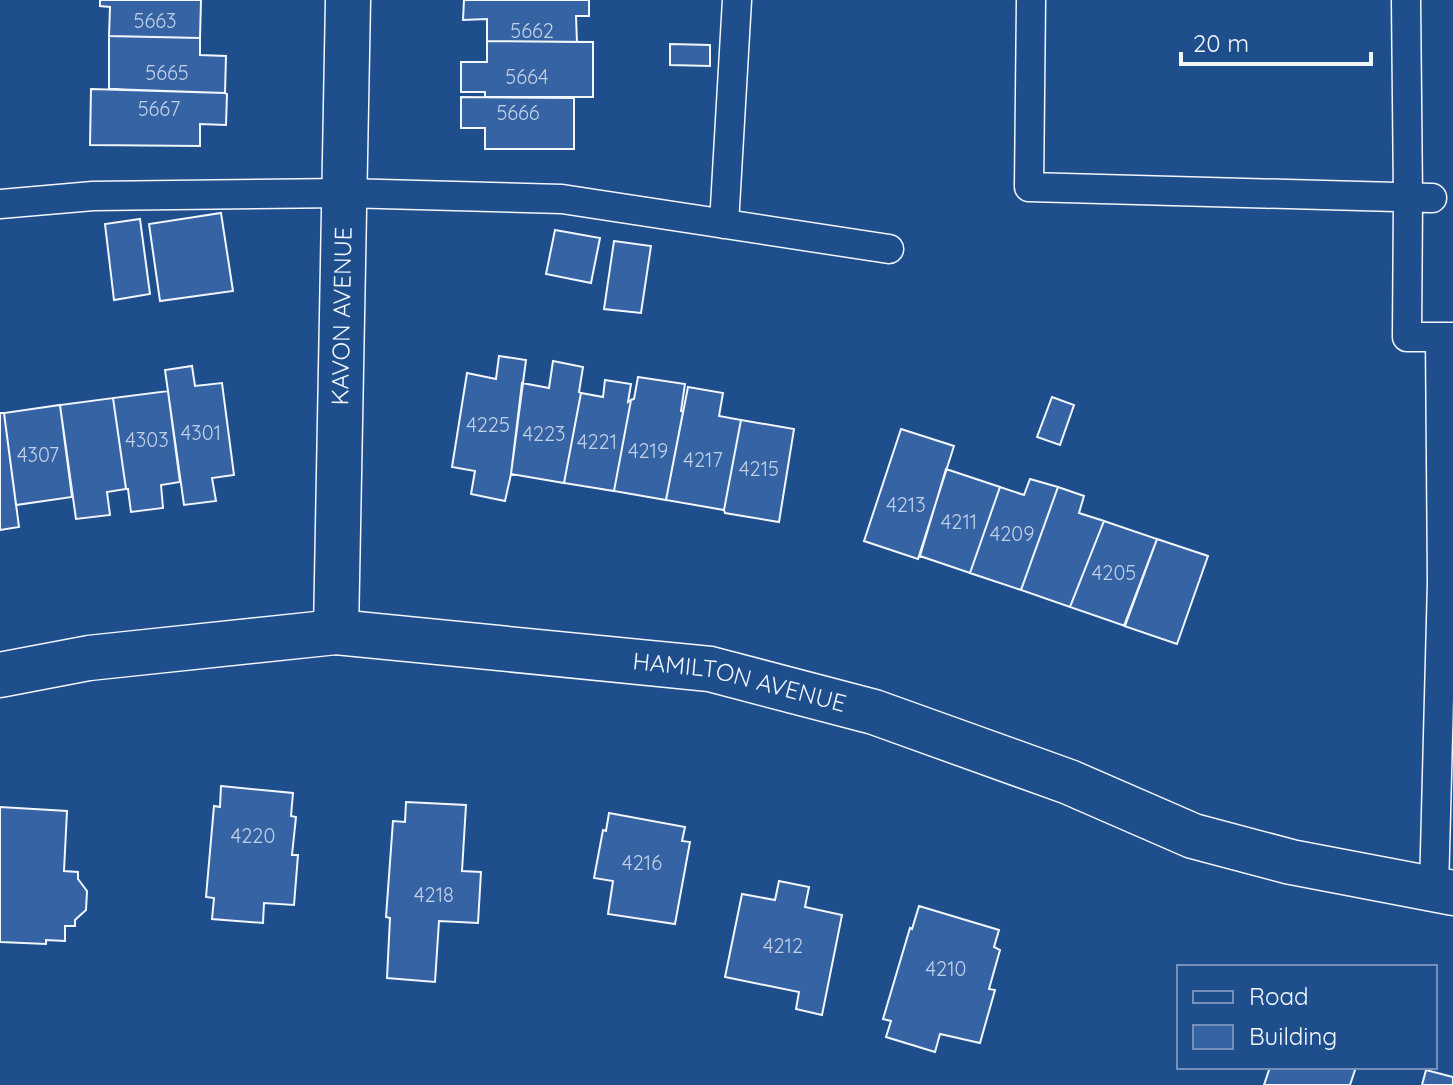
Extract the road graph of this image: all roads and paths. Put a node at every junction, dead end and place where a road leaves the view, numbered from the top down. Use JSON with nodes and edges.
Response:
{"nodes":[{"id":1,"x":348,"y":0,"type":"edge"},
{"id":2,"x":737,"y":0,"type":"edge"},
{"id":3,"x":1031,"y":0,"type":"edge"},
{"id":4,"x":1406,"y":0,"type":"edge"},
{"id":5,"x":344,"y":193,"type":"junction"},
{"id":6,"x":1420,"y":198,"type":"junction"},
{"id":7,"x":0,"y":204,"type":"edge"},
{"id":8,"x":724,"y":224,"type":"junction"},
{"id":9,"x":889,"y":249,"type":"dead end"},
{"id":10,"x":1446,"y":337,"type":"edge"},
{"id":11,"x":336,"y":632,"type":"junction"},
{"id":12,"x":0,"y":675,"type":"edge"},
{"id":13,"x":1444,"y":891,"type":"edge"}],
"edges":[{"from":1,"to":5,"type":"street","name":"KAVON AVENUE"},
{"from":2,"to":8,"type":"lane"},
{"from":3,"to":6,"type":"lane"},
{"from":4,"to":6,"type":"lane"},
{"from":5,"to":7,"type":"lane"},
{"from":5,"to":8,"type":"lane"},
{"from":5,"to":11,"type":"street","name":"KAVON AVENUE"},
{"from":6,"to":10,"type":"lane"},
{"from":8,"to":9,"type":"lane"},
{"from":10,"to":13,"type":"lane"},
{"from":11,"to":12,"type":"street","name":"HAMILTON AVENUE"},
{"from":11,"to":13,"type":"street","name":"HAMILTON AVENUE"}]}
